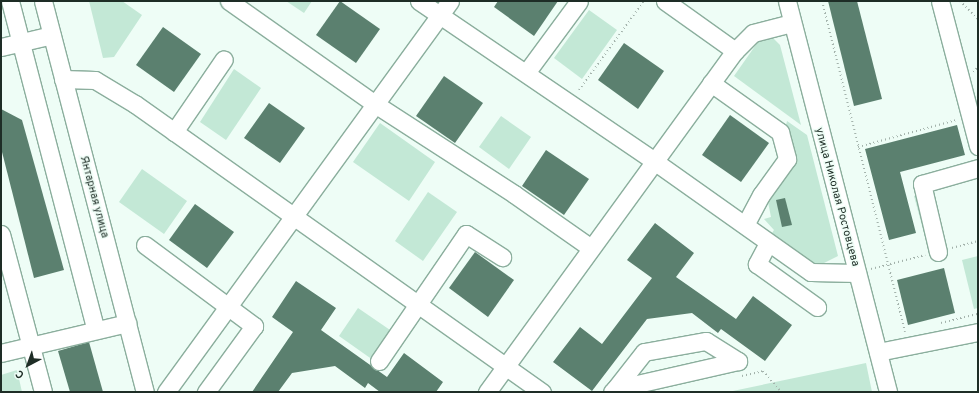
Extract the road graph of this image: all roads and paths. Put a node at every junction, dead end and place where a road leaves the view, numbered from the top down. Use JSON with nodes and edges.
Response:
{"nodes":[{"id":1,"x":10,"y":1,"type":"edge"},
{"id":2,"x":43,"y":1,"type":"edge"},
{"id":3,"x":229,"y":1,"type":"edge"},
{"id":4,"x":419,"y":1,"type":"edge"},
{"id":5,"x":579,"y":1,"type":"edge"},
{"id":6,"x":644,"y":1,"type":"edge"},
{"id":7,"x":665,"y":1,"type":"edge"},
{"id":8,"x":786,"y":1,"type":"edge"},
{"id":9,"x":822,"y":1,"type":"edge"},
{"id":10,"x":940,"y":1,"type":"edge"},
{"id":11,"x":960,"y":1,"type":"edge"},
{"id":12,"x":445,"y":8,"type":"edge"},
{"id":13,"x":978,"y":19,"type":"edge"},
{"id":14,"x":792,"y":23,"type":"junction"},
{"id":15,"x":52,"y":35,"type":"junction"},
{"id":16,"x":20,"y":42,"type":"junction"},
{"id":17,"x":1,"y":47,"type":"edge"},
{"id":18,"x":734,"y":51,"type":"junction"},
{"id":19,"x":224,"y":59,"type":"dead end"},
{"id":20,"x":526,"y":73,"type":"junction"},
{"id":21,"x":63,"y":79,"type":"junction"},
{"id":22,"x":711,"y":83,"type":"junction"},
{"id":23,"x":579,"y":90,"type":"dead end"},
{"id":24,"x":375,"y":104,"type":"junction"},
{"id":25,"x":970,"y":117,"type":"junction"},
{"id":26,"x":174,"y":132,"type":"junction"},
{"id":27,"x":977,"y":142,"type":"edge"},
{"id":28,"x":858,"y":147,"type":"junction"},
{"id":29,"x":654,"y":160,"type":"junction"},
{"id":30,"x":978,"y":168,"type":"edge"},
{"id":31,"x":294,"y":218,"type":"junction"},
{"id":32,"x":745,"y":225,"type":"junction"},
{"id":33,"x":1,"y":234,"type":"edge"},
{"id":34,"x":978,"y":241,"type":"edge"},
{"id":35,"x":768,"y":243,"type":"junction"},
{"id":36,"x":145,"y":245,"type":"dead end"},
{"id":37,"x":591,"y":248,"type":"junction"},
{"id":38,"x":938,"y":252,"type":"junction"},
{"id":39,"x":502,"y":257,"type":"dead end"},
{"id":40,"x":888,"y":265,"type":"junction"},
{"id":41,"x":857,"y":273,"type":"junction"},
{"id":42,"x":418,"y":306,"type":"junction"},
{"id":43,"x":229,"y":307,"type":"junction"},
{"id":44,"x":817,"y":307,"type":"dead end"},
{"id":45,"x":978,"y":314,"type":"edge"},
{"id":46,"x":127,"y":323,"type":"junction"},
{"id":47,"x":934,"y":325,"type":"dead end"},
{"id":48,"x":96,"y":330,"type":"junction"},
{"id":49,"x":912,"y":331,"type":"dead end"},
{"id":50,"x":978,"y":332,"type":"edge"},
{"id":51,"x":30,"y":346,"type":"junction"},
{"id":52,"x":878,"y":352,"type":"junction"},
{"id":53,"x":1,"y":353,"type":"edge"},
{"id":54,"x":379,"y":361,"type":"dead end"},
{"id":55,"x":506,"y":366,"type":"junction"},
{"id":56,"x":740,"y":376,"type":"dead end"},
{"id":57,"x":614,"y":390,"type":"edge"},
{"id":58,"x":43,"y":392,"type":"edge"},
{"id":59,"x":145,"y":392,"type":"edge"},
{"id":60,"x":166,"y":392,"type":"edge"},
{"id":61,"x":206,"y":392,"type":"edge"},
{"id":62,"x":487,"y":392,"type":"edge"},
{"id":63,"x":542,"y":392,"type":"edge"},
{"id":64,"x":781,"y":392,"type":"edge"},
{"id":65,"x":888,"y":392,"type":"edge"}],
"edges":[{"from":1,"to":16,"type":"street"},
{"from":2,"to":15,"type":"street","name":"Янтарная улица"},
{"from":3,"to":24,"type":"street"},
{"from":4,"to":12,"type":"street"},
{"from":5,"to":20,"type":"street"},
{"from":6,"to":23,"type":"path"},
{"from":7,"to":18,"type":"street"},
{"from":8,"to":14,"type":"street","name":"улица Николая Ростовцева"},
{"from":9,"to":28,"type":"path"},
{"from":10,"to":25,"type":"street"},
{"from":11,"to":13,"type":"path"},
{"from":12,"to":20,"type":"street"},
{"from":12,"to":24,"type":"street"},
{"from":14,"to":18,"type":"street"},
{"from":14,"to":41,"type":"street","name":"улица Николая Ростовцева"},
{"from":15,"to":16,"type":"street"},
{"from":15,"to":21,"type":"street","name":"Янтарная улица"},
{"from":16,"to":17,"type":"street"},
{"from":16,"to":48,"type":"street"},
{"from":18,"to":22,"type":"street"},
{"from":19,"to":26,"type":"street"},
{"from":20,"to":29,"type":"street"},
{"from":21,"to":26,"type":"street"},
{"from":21,"to":46,"type":"street","name":"Янтарная улица"},
{"from":22,"to":29,"type":"street"},
{"from":22,"to":32,"type":"street"},
{"from":24,"to":31,"type":"street"},
{"from":24,"to":37,"type":"street"},
{"from":25,"to":27,"type":"street"},
{"from":25,"to":28,"type":"path"},
{"from":26,"to":31,"type":"street"},
{"from":28,"to":40,"type":"path"},
{"from":29,"to":32,"type":"street"},
{"from":29,"to":37,"type":"street"},
{"from":30,"to":38,"type":"street"},
{"from":31,"to":42,"type":"street"},
{"from":31,"to":43,"type":"street"},
{"from":32,"to":35,"type":"street"},
{"from":33,"to":51,"type":"street"},
{"from":34,"to":38,"type":"path"},
{"from":35,"to":41,"type":"street"},
{"from":35,"to":44,"type":"street"},
{"from":36,"to":43,"type":"street"},
{"from":37,"to":55,"type":"street"},
{"from":38,"to":40,"type":"path"},
{"from":39,"to":42,"type":"street"},
{"from":40,"to":41,"type":"path"},
{"from":40,"to":49,"type":"path"},
{"from":41,"to":52,"type":"street","name":"улица Николая Ростовцева"},
{"from":42,"to":54,"type":"street"},
{"from":42,"to":55,"type":"street"},
{"from":43,"to":60,"type":"street"},
{"from":43,"to":61,"type":"street"},
{"from":45,"to":47,"type":"path"},
{"from":46,"to":48,"type":"street"},
{"from":46,"to":59,"type":"street","name":"Янтарная улица"},
{"from":48,"to":51,"type":"street"},
{"from":50,"to":52,"type":"street"},
{"from":51,"to":53,"type":"street"},
{"from":51,"to":58,"type":"street"},
{"from":52,"to":65,"type":"street","name":"улица Николая Ростовцева"},
{"from":55,"to":62,"type":"street"},
{"from":55,"to":63,"type":"street"},
{"from":56,"to":64,"type":"path"},
{"from":57,"to":57,"type":"street"}]}
